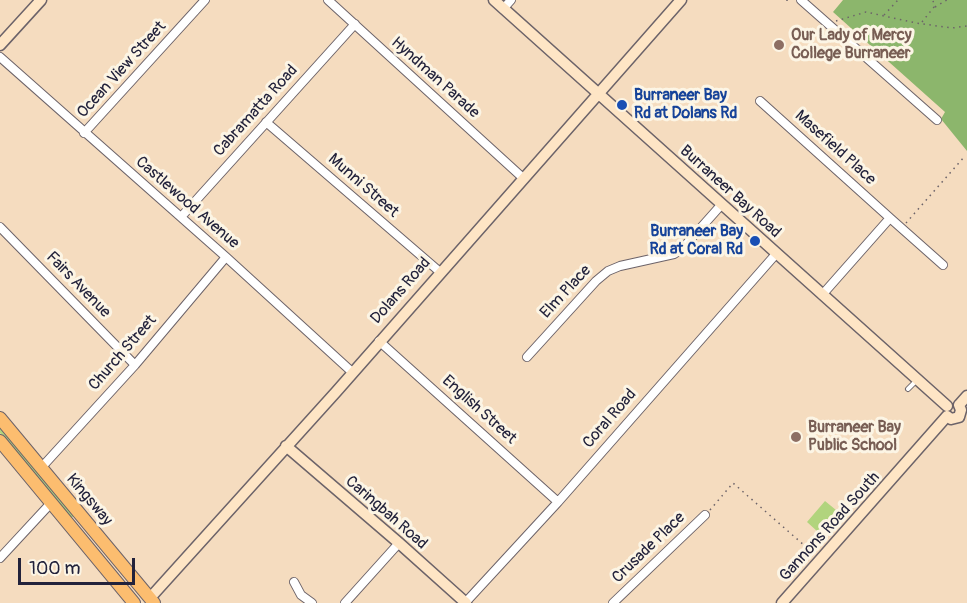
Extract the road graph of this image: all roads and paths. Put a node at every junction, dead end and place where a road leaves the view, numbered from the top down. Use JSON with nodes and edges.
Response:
{"nodes":[{"id":1,"x":41,"y":0,"type":"edge"},
{"id":2,"x":205,"y":0,"type":"edge"},
{"id":3,"x":327,"y":0,"type":"edge"},
{"id":4,"x":494,"y":0,"type":"edge"},
{"id":5,"x":681,"y":0,"type":"edge"},
{"id":6,"x":801,"y":0,"type":"edge"},
{"id":7,"x":898,"y":0,"type":"edge"},
{"id":8,"x":933,"y":0,"type":"edge"},
{"id":9,"x":947,"y":0,"type":"edge"},
{"id":10,"x":507,"y":4,"type":"edge"},
{"id":11,"x":934,"y":7,"type":"junction"},
{"id":12,"x":883,"y":16,"type":"junction"},
{"id":13,"x":355,"y":24,"type":"junction"},
{"id":14,"x":827,"y":24,"type":"junction"},
{"id":15,"x":921,"y":24,"type":"junction"},
{"id":16,"x":967,"y":26,"type":"edge"},
{"id":17,"x":0,"y":45,"type":"edge"},
{"id":18,"x":0,"y":57,"type":"edge"},
{"id":19,"x":598,"y":94,"type":"junction"},
{"id":20,"x":760,"y":101,"type":"dead end"},
{"id":21,"x":937,"y":120,"type":"dead end"},
{"id":22,"x":266,"y":122,"type":"junction"},
{"id":23,"x":84,"y":133,"type":"junction"},
{"id":24,"x":965,"y":156,"type":"dead end"},
{"id":25,"x":523,"y":178,"type":"junction"},
{"id":26,"x":722,"y":204,"type":"junction"},
{"id":27,"x":181,"y":217,"type":"junction"},
{"id":28,"x":890,"y":218,"type":"junction"},
{"id":29,"x":0,"y":227,"type":"edge"},
{"id":30,"x":902,"y":228,"type":"junction"},
{"id":31,"x":776,"y":254,"type":"junction"},
{"id":32,"x":226,"y":257,"type":"junction"},
{"id":33,"x":943,"y":265,"type":"dead end"},
{"id":34,"x":440,"y":272,"type":"junction"},
{"id":35,"x":822,"y":295,"type":"junction"},
{"id":36,"x":379,"y":341,"type":"junction"},
{"id":37,"x":527,"y":357,"type":"dead end"},
{"id":38,"x":135,"y":365,"type":"junction"},
{"id":39,"x":352,"y":372,"type":"junction"},
{"id":40,"x":917,"y":379,"type":"junction"},
{"id":41,"x":908,"y":389,"type":"dead end"},
{"id":42,"x":967,"y":396,"type":"edge"},
{"id":43,"x":959,"y":405,"type":"junction"},
{"id":44,"x":947,"y":411,"type":"junction"},
{"id":45,"x":0,"y":418,"type":"edge"},
{"id":46,"x":963,"y":421,"type":"edge"},
{"id":47,"x":0,"y":441,"type":"edge"},
{"id":48,"x":286,"y":446,"type":"junction"},
{"id":49,"x":41,"y":468,"type":"junction"},
{"id":50,"x":558,"y":501,"type":"junction"},
{"id":51,"x":51,"y":503,"type":"junction"},
{"id":52,"x":705,"y":515,"type":"joint"},
{"id":53,"x":399,"y":543,"type":"junction"},
{"id":54,"x":0,"y":558,"type":"edge"},
{"id":55,"x":821,"y":560,"type":"junction"},
{"id":56,"x":294,"y":582,"type":"dead end"},
{"id":57,"x":149,"y":601,"type":"edge"},
{"id":58,"x":134,"y":603,"type":"edge"},
{"id":59,"x":312,"y":603,"type":"edge"},
{"id":60,"x":345,"y":603,"type":"edge"},
{"id":61,"x":465,"y":603,"type":"edge"},
{"id":62,"x":613,"y":603,"type":"edge"},
{"id":63,"x":783,"y":603,"type":"edge"}],
"edges":[{"from":1,"to":17,"type":"street"},
{"from":2,"to":23,"type":"street","name":"Ocean View Street"},
{"from":3,"to":13,"type":"street","name":"Hyndman Parade"},
{"from":4,"to":10,"type":"street","name":"Burraneer Bay Road"},
{"from":5,"to":19,"type":"street","name":"Dolans Road"},
{"from":6,"to":14,"type":"street"},
{"from":7,"to":12,"type":"path"},
{"from":8,"to":11,"type":"path"},
{"from":9,"to":11,"type":"path"},
{"from":10,"to":19,"type":"street","name":"Burraneer Bay Road"},
{"from":11,"to":15,"type":"path"},
{"from":12,"to":14,"type":"path"},
{"from":12,"to":15,"type":"path"},
{"from":13,"to":22,"type":"street","name":"Cabramatta Road"},
{"from":13,"to":25,"type":"street","name":"Hyndman Parade"},
{"from":14,"to":21,"type":"street"},
{"from":15,"to":16,"type":"path"},
{"from":18,"to":23,"type":"street","name":"Castlewood Avenue"},
{"from":19,"to":25,"type":"street","name":"Dolans Road"},
{"from":19,"to":26,"type":"street","name":"Burraneer Bay Road"},
{"from":20,"to":28,"type":"street","name":"Masefield Place"},
{"from":22,"to":27,"type":"street","name":"Cabramatta Road"},
{"from":22,"to":34,"type":"street","name":"Munni Street"},
{"from":23,"to":27,"type":"street","name":"Castlewood Avenue"},
{"from":24,"to":30,"type":"path"},
{"from":25,"to":34,"type":"street","name":"Dolans Road"},
{"from":26,"to":31,"type":"street","name":"Burraneer Bay Road"},
{"from":26,"to":37,"type":"street","name":"Elm Place"},
{"from":27,"to":32,"type":"street","name":"Castlewood Avenue"},
{"from":28,"to":30,"type":"street","name":"Masefield Place"},
{"from":28,"to":35,"type":"street"},
{"from":29,"to":38,"type":"street","name":"Fairs Avenue"},
{"from":30,"to":33,"type":"street","name":"Masefield Place"},
{"from":31,"to":35,"type":"street","name":"Burraneer Bay Road"},
{"from":31,"to":50,"type":"street","name":"Coral Road"},
{"from":32,"to":38,"type":"street","name":"Church Street"},
{"from":32,"to":39,"type":"street","name":"Castlewood Avenue"},
{"from":34,"to":36,"type":"street","name":"Dolans Road"},
{"from":35,"to":40,"type":"street","name":"Burraneer Bay Road"},
{"from":36,"to":39,"type":"street","name":"Dolans Road"},
{"from":36,"to":50,"type":"street","name":"English Street"},
{"from":38,"to":49,"type":"street","name":"Church Street"},
{"from":39,"to":48,"type":"street","name":"Dolans Road"},
{"from":40,"to":41,"type":"lane"},
{"from":40,"to":44,"type":"street","name":"Burraneer Bay Road"},
{"from":42,"to":43,"type":"street"},
{"from":43,"to":44,"type":"street"},
{"from":43,"to":46,"type":"street"},
{"from":44,"to":46,"type":"street"},
{"from":44,"to":55,"type":"street","name":"Gannons Road South"},
{"from":45,"to":49,"type":"main road","name":"Kingsway"},
{"from":47,"to":51,"type":"main road","name":"Kingsway"},
{"from":48,"to":53,"type":"street","name":"Caringbah Road"},
{"from":48,"to":57,"type":"street","name":"Dolans Road"},
{"from":49,"to":57,"type":"main road","name":"Kingsway"},
{"from":50,"to":61,"type":"street","name":"Coral Road"},
{"from":51,"to":54,"type":"street"},
{"from":51,"to":58,"type":"main road","name":"Kingsway"},
{"from":52,"to":55,"type":"path"},
{"from":52,"to":62,"type":"street","name":"Crusade Place"},
{"from":53,"to":60,"type":"street"},
{"from":53,"to":61,"type":"street","name":"Caringbah Road"},
{"from":55,"to":63,"type":"street","name":"Gannons Road South"},
{"from":56,"to":59,"type":"street"}]}
